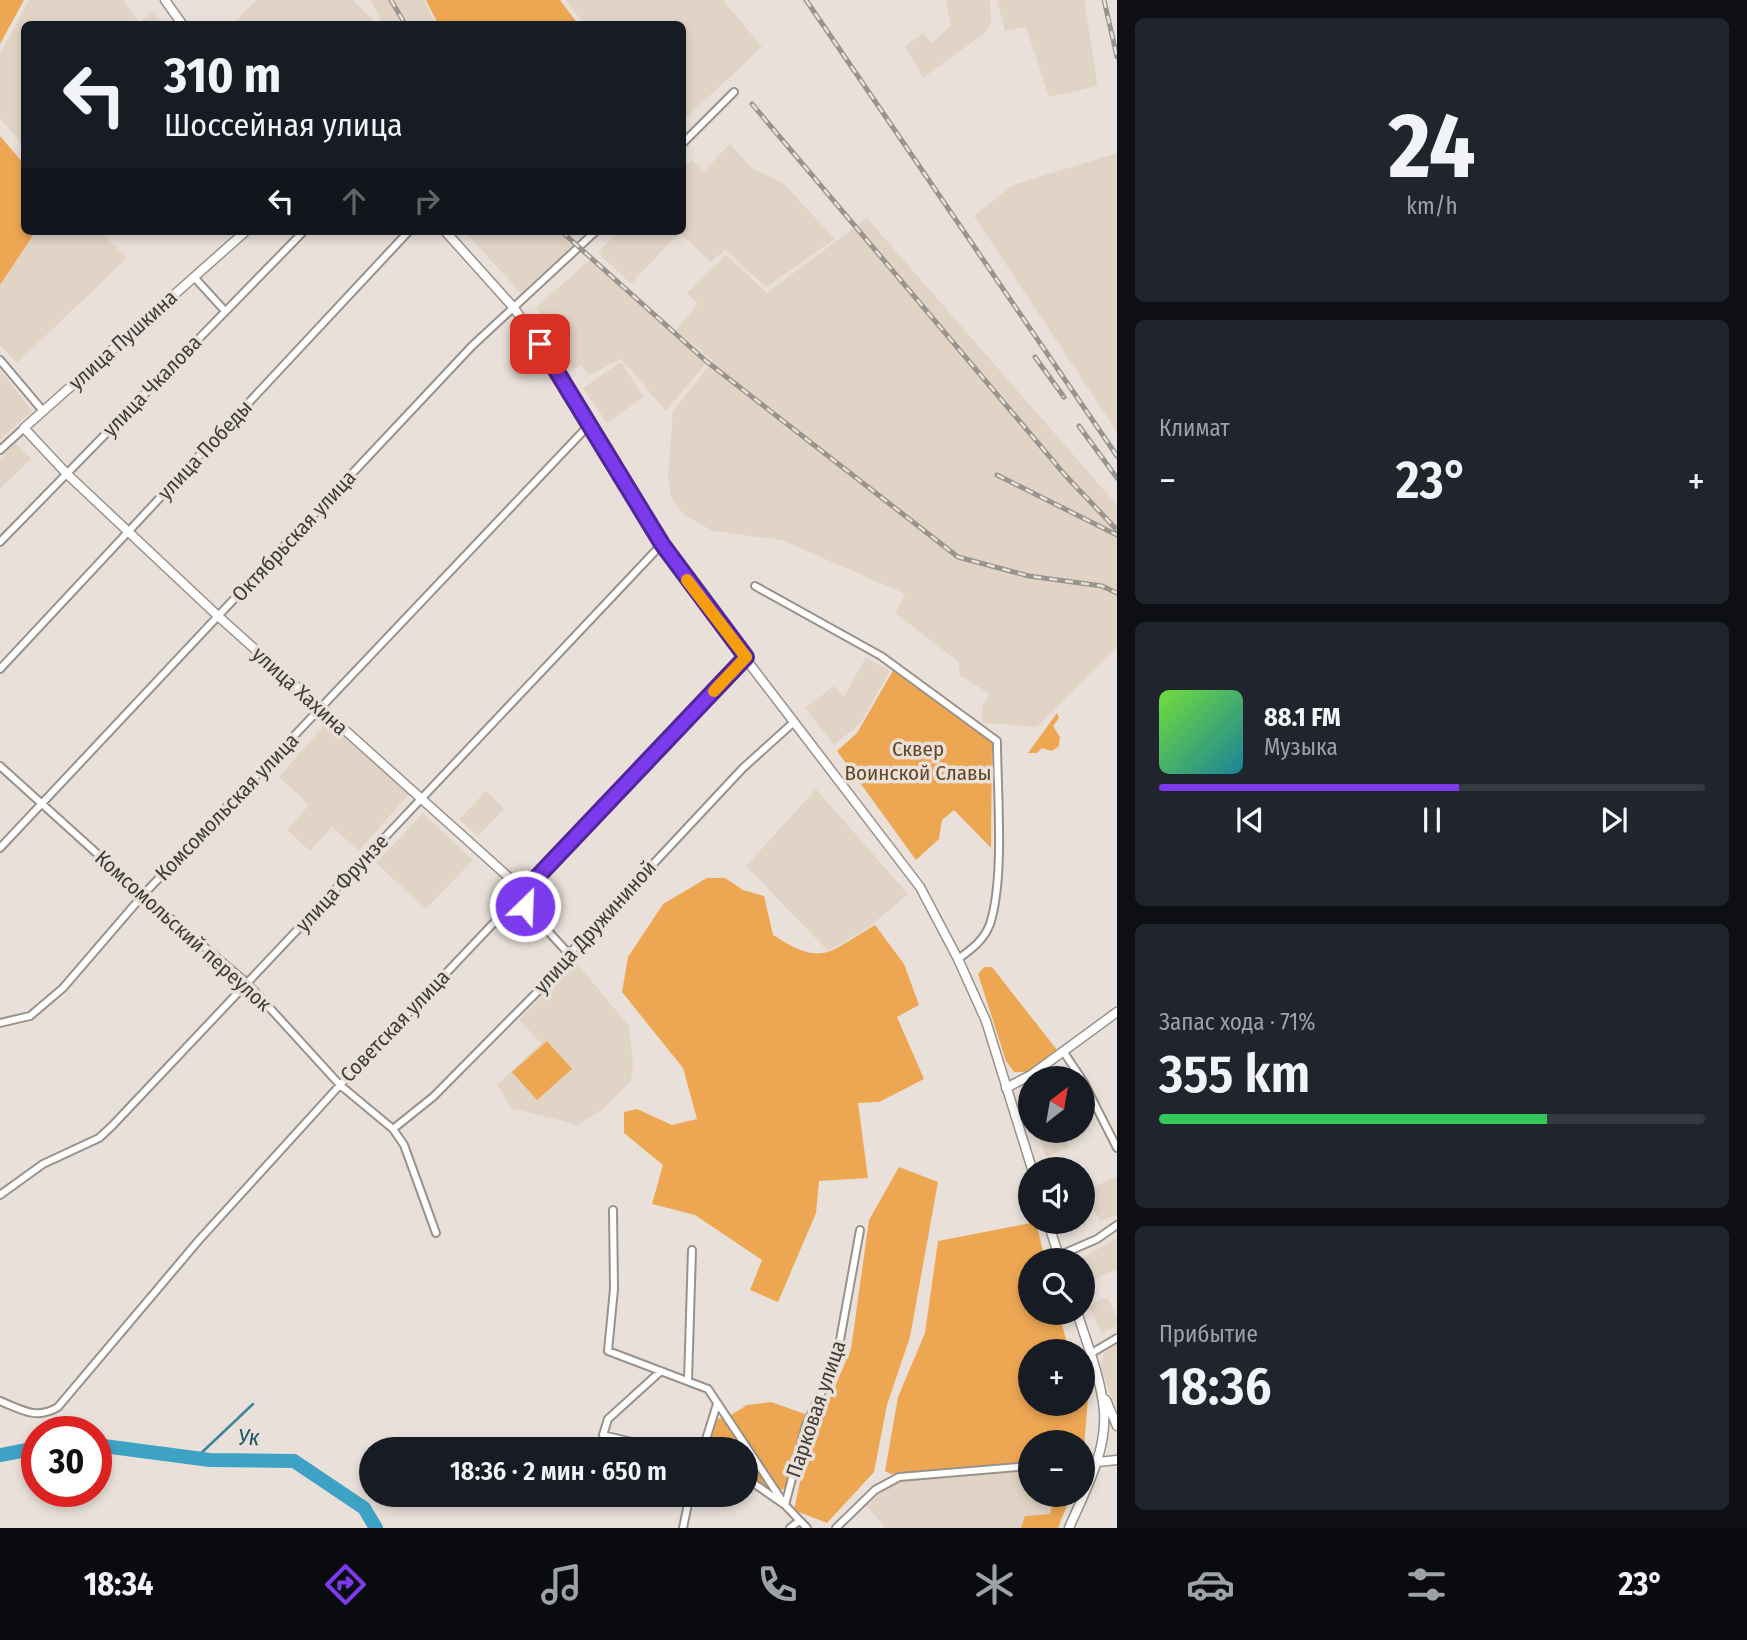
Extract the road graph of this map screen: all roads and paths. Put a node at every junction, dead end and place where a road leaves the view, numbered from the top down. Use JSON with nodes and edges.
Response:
{"nodes":[{"id":1,"x":165,"y":0,"type":"edge"},
{"id":2,"x":180,"y":21,"type":"edge"},
{"id":3,"x":734,"y":92,"type":"dead end"},
{"id":4,"x":686,"y":140,"type":"edge"},
{"id":5,"x":241,"y":235,"type":"edge"},
{"id":6,"x":300,"y":235,"type":"edge"},
{"id":7,"x":405,"y":235,"type":"edge"},
{"id":8,"x":449,"y":235,"type":"edge"},
{"id":9,"x":592,"y":235,"type":"edge"},
{"id":10,"x":194,"y":277,"type":"junction"},
{"id":11,"x":514,"y":308,"type":"junction"},
{"id":12,"x":225,"y":311,"type":"junction"},
{"id":13,"x":0,"y":360,"type":"edge"},
{"id":14,"x":43,"y":411,"type":"junction"},
{"id":15,"x":591,"y":424,"type":"junction"},
{"id":16,"x":24,"y":428,"type":"junction"},
{"id":17,"x":0,"y":450,"type":"edge"},
{"id":18,"x":67,"y":474,"type":"junction"},
{"id":19,"x":128,"y":532,"type":"junction"},
{"id":20,"x":0,"y":542,"type":"edge"},
{"id":21,"x":662,"y":544,"type":"junction"},
{"id":22,"x":755,"y":586,"type":"dead end"},
{"id":23,"x":218,"y":616,"type":"junction"},
{"id":24,"x":746,"y":657,"type":"junction"},
{"id":25,"x":0,"y":669,"type":"edge"},
{"id":26,"x":319,"y":709,"type":"junction"},
{"id":27,"x":793,"y":722,"type":"junction"},
{"id":28,"x":0,"y":766,"type":"edge"},
{"id":29,"x":420,"y":800,"type":"junction"},
{"id":30,"x":43,"y":804,"type":"junction"},
{"id":31,"x":0,"y":848,"type":"edge"},
{"id":32,"x":524,"y":891,"type":"junction"},
{"id":33,"x":143,"y":895,"type":"junction"},
{"id":34,"x":569,"y":954,"type":"junction"},
{"id":35,"x":958,"y":959,"type":"junction"},
{"id":36,"x":247,"y":983,"type":"junction"},
{"id":37,"x":1117,"y":1012,"type":"edge"},
{"id":38,"x":0,"y":1023,"type":"edge"},
{"id":39,"x":1063,"y":1051,"type":"junction"},
{"id":40,"x":1073,"y":1066,"type":"edge"},
{"id":41,"x":340,"y":1085,"type":"junction"},
{"id":42,"x":1006,"y":1088,"type":"junction"},
{"id":43,"x":1096,"y":1107,"type":"edge"},
{"id":44,"x":393,"y":1129,"type":"junction"},
{"id":45,"x":1117,"y":1148,"type":"edge"},
{"id":46,"x":1028,"y":1157,"type":"edge"},
{"id":47,"x":0,"y":1195,"type":"edge"},
{"id":48,"x":613,"y":1210,"type":"dead end"},
{"id":49,"x":1117,"y":1225,"type":"edge"},
{"id":50,"x":860,"y":1230,"type":"dead end"},
{"id":51,"x":436,"y":1233,"type":"dead end"},
{"id":52,"x":1079,"y":1248,"type":"edge"},
{"id":53,"x":692,"y":1250,"type":"dead end"},
{"id":54,"x":1117,"y":1338,"type":"edge"},
{"id":55,"x":1095,"y":1351,"type":"edge"},
{"id":56,"x":1095,"y":1370,"type":"edge"},
{"id":57,"x":661,"y":1371,"type":"junction"},
{"id":58,"x":688,"y":1381,"type":"junction"},
{"id":59,"x":1100,"y":1387,"type":"junction"},
{"id":60,"x":0,"y":1401,"type":"edge"},
{"id":61,"x":717,"y":1404,"type":"junction"},
{"id":62,"x":1117,"y":1426,"type":"edge"},
{"id":63,"x":615,"y":1437,"type":"edge"},
{"id":64,"x":707,"y":1437,"type":"edge"},
{"id":65,"x":1117,"y":1460,"type":"edge"},
{"id":66,"x":1097,"y":1462,"type":"junction"},
{"id":67,"x":1018,"y":1467,"type":"edge"},
{"id":68,"x":758,"y":1486,"type":"edge"},
{"id":69,"x":785,"y":1505,"type":"junction"},
{"id":70,"x":687,"y":1507,"type":"edge"},
{"id":71,"x":799,"y":1521,"type":"junction"},
{"id":72,"x":683,"y":1528,"type":"edge"},
{"id":73,"x":790,"y":1528,"type":"edge"},
{"id":74,"x":807,"y":1528,"type":"edge"},
{"id":75,"x":835,"y":1528,"type":"edge"},
{"id":76,"x":1069,"y":1528,"type":"edge"}],
"edges":[{"from":1,"to":2,"type":"street"},
{"from":3,"to":4,"type":"street"},
{"from":5,"to":10,"type":"street","name":"улица Пушкина"},
{"from":6,"to":12,"type":"street","name":"улица Чкалова"},
{"from":7,"to":19,"type":"street","name":"улица Победы"},
{"from":8,"to":11,"type":"street"},
{"from":9,"to":11,"type":"street","name":"Октябрьская улица"},
{"from":10,"to":12,"type":"street"},
{"from":10,"to":14,"type":"street","name":"улица Пушкина"},
{"from":11,"to":15,"type":"street"},
{"from":11,"to":23,"type":"street","name":"Октябрьская улица"},
{"from":12,"to":18,"type":"street","name":"улица Чкалова"},
{"from":13,"to":14,"type":"street"},
{"from":14,"to":16,"type":"street","name":"улица Пушкина"},
{"from":15,"to":21,"type":"street"},
{"from":15,"to":26,"type":"street","name":"Комсомольская улица"},
{"from":16,"to":17,"type":"street","name":"улица Пушкина"},
{"from":16,"to":18,"type":"street","name":"улица Хахина"},
{"from":18,"to":19,"type":"street","name":"улица Хахина"},
{"from":18,"to":20,"type":"street","name":"улица Чкалова"},
{"from":19,"to":23,"type":"street","name":"улица Хахина"},
{"from":19,"to":25,"type":"street","name":"улица Победы"},
{"from":21,"to":24,"type":"street"},
{"from":21,"to":29,"type":"street","name":"улица Фрунзе"},
{"from":22,"to":35,"type":"street"},
{"from":23,"to":26,"type":"street","name":"улица Хахина"},
{"from":23,"to":30,"type":"street","name":"Октябрьская улица"},
{"from":24,"to":27,"type":"street"},
{"from":24,"to":32,"type":"street","name":"Советская улица"},
{"from":26,"to":29,"type":"street","name":"улица Хахина"},
{"from":26,"to":33,"type":"street","name":"Комсомольская улица"},
{"from":27,"to":34,"type":"street","name":"улица Дружининой"},
{"from":27,"to":35,"type":"street"},
{"from":28,"to":30,"type":"street","name":"Комсомольский переулок"},
{"from":29,"to":32,"type":"street","name":"улица Хахина"},
{"from":29,"to":36,"type":"street","name":"улица Фрунзе"},
{"from":30,"to":31,"type":"street","name":"Октябрьская улица"},
{"from":30,"to":33,"type":"street","name":"Комсомольский переулок"},
{"from":32,"to":34,"type":"street","name":"улица Хахина"},
{"from":32,"to":41,"type":"street","name":"Советская улица"},
{"from":33,"to":36,"type":"street","name":"Комсомольский переулок"},
{"from":33,"to":38,"type":"street","name":"Комсомольская улица"},
{"from":34,"to":44,"type":"street","name":"улица Дружининой"},
{"from":35,"to":42,"type":"street"},
{"from":36,"to":41,"type":"street","name":"Комсомольский переулок"},
{"from":36,"to":47,"type":"street","name":"улица Фрунзе"},
{"from":37,"to":39,"type":"street"},
{"from":39,"to":40,"type":"street"},
{"from":39,"to":42,"type":"street"},
{"from":41,"to":44,"type":"street","name":"Комсомольский переулок"},
{"from":41,"to":60,"type":"street","name":"Советская улица"},
{"from":42,"to":46,"type":"street"},
{"from":43,"to":45,"type":"street"},
{"from":44,"to":51,"type":"street"},
{"from":48,"to":57,"type":"street","name":"Парковая улица"},
{"from":49,"to":52,"type":"street"},
{"from":50,"to":69,"type":"street","name":"Парковая улица"},
{"from":53,"to":58,"type":"street"},
{"from":54,"to":55,"type":"street"},
{"from":56,"to":59,"type":"street"},
{"from":57,"to":58,"type":"street","name":"Парковая улица"},
{"from":57,"to":63,"type":"street"},
{"from":58,"to":61,"type":"street","name":"Парковая улица"},
{"from":59,"to":62,"type":"street"},
{"from":59,"to":66,"type":"street"},
{"from":61,"to":64,"type":"street"},
{"from":61,"to":69,"type":"street","name":"Парковая улица"},
{"from":65,"to":66,"type":"street"},
{"from":66,"to":76,"type":"street"},
{"from":67,"to":75,"type":"street"},
{"from":68,"to":69,"type":"street","name":"Парковая улица"},
{"from":69,"to":71,"type":"street","name":"Парковая улица"},
{"from":70,"to":72,"type":"street"},
{"from":71,"to":73,"type":"street"},
{"from":71,"to":74,"type":"street","name":"Парковая улица"}]}
